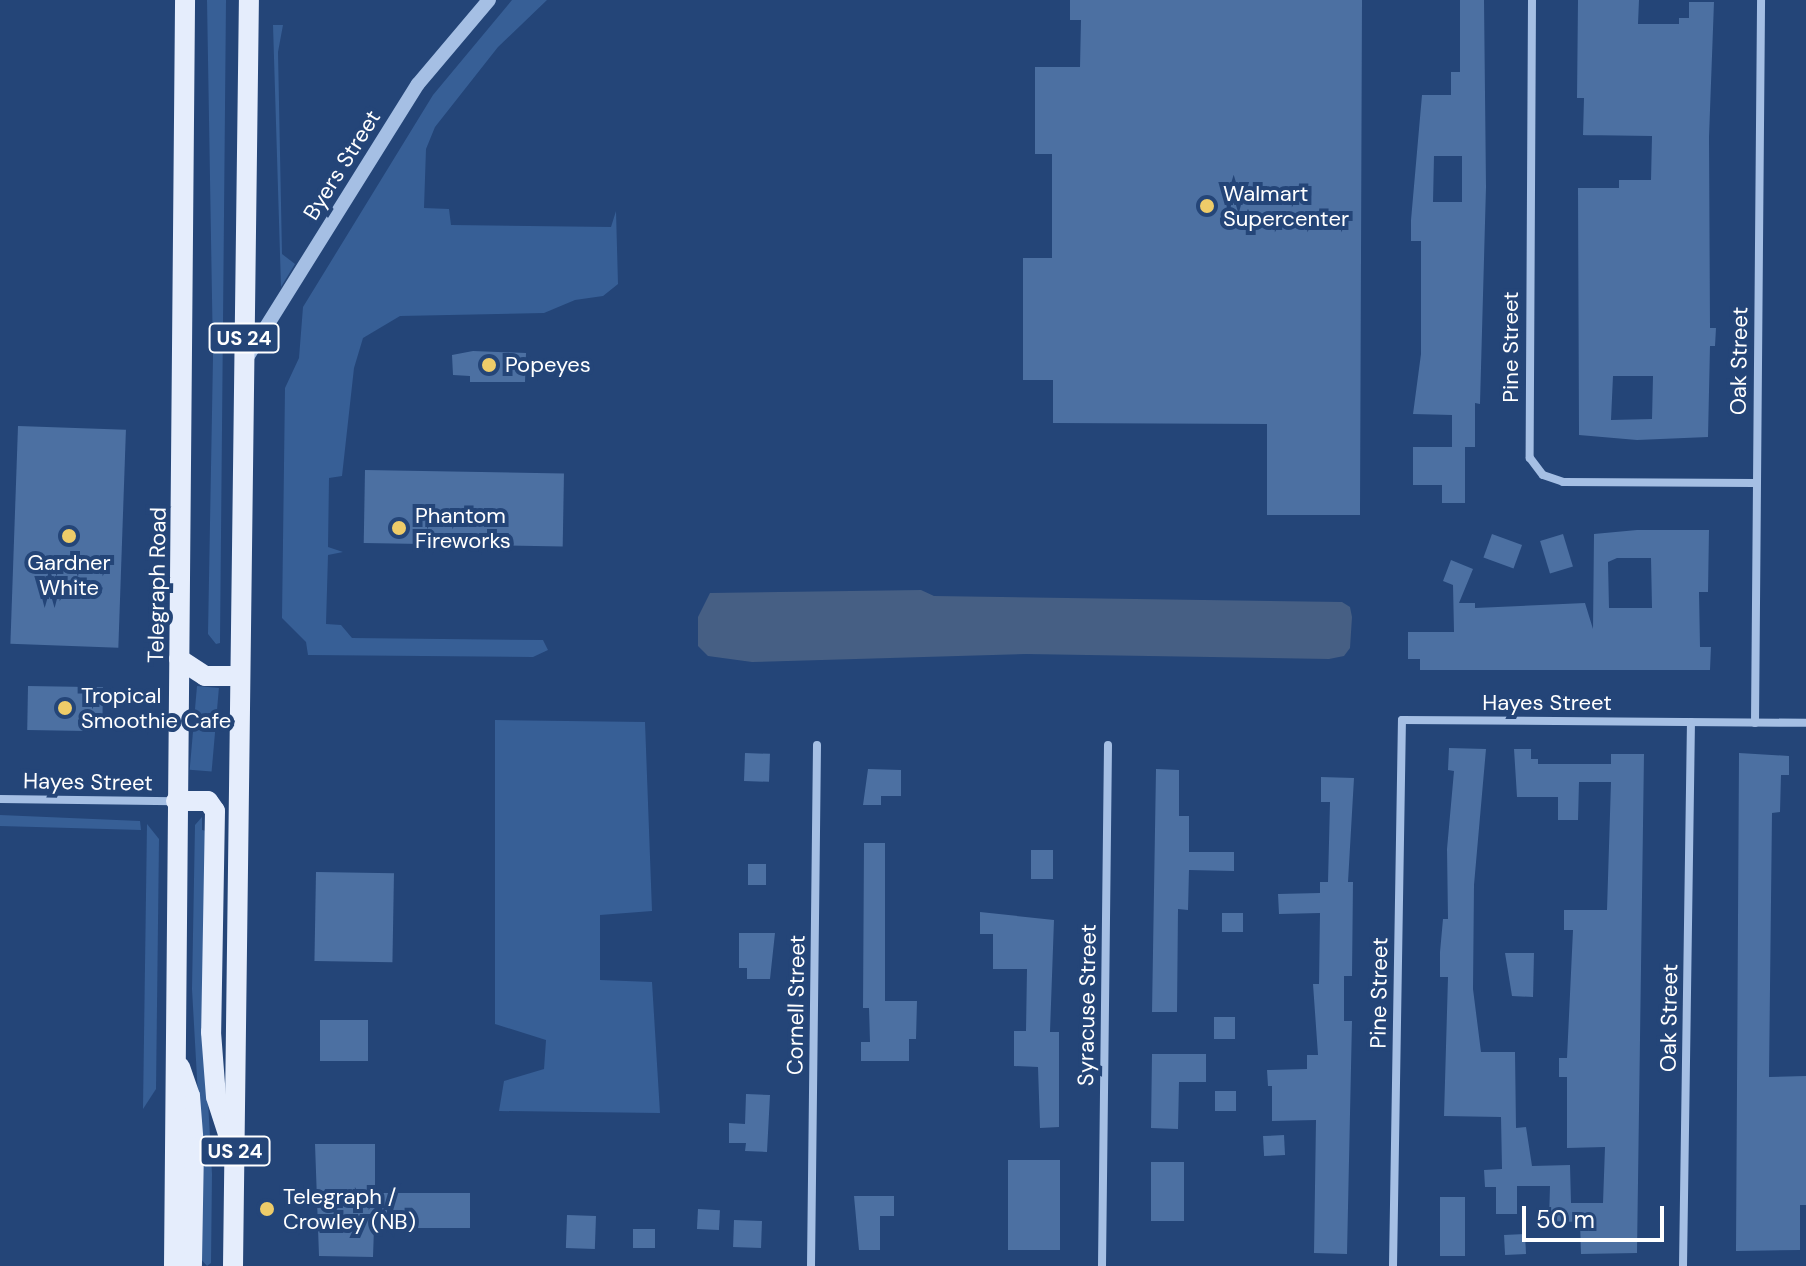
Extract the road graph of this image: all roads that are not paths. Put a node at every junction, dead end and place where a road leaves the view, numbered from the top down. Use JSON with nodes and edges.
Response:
{"nodes":[{"id":1,"x":185,"y":0,"type":"edge"},
{"id":2,"x":249,"y":0,"type":"edge"},
{"id":3,"x":489,"y":0,"type":"edge"},
{"id":4,"x":1532,"y":0,"type":"edge"},
{"id":5,"x":1761,"y":0,"type":"edge"},
{"id":6,"x":244,"y":363,"type":"junction"},
{"id":7,"x":1755,"y":483,"type":"junction"},
{"id":8,"x":179,"y":659,"type":"junction"},
{"id":9,"x":239,"y":676,"type":"junction"},
{"id":10,"x":1402,"y":720,"type":"joint"},
{"id":11,"x":1691,"y":722,"type":"junction"},
{"id":12,"x":1755,"y":723,"type":"junction"},
{"id":13,"x":1806,"y":723,"type":"edge"},
{"id":14,"x":817,"y":745,"type":"dead end"},
{"id":15,"x":1108,"y":745,"type":"dead end"},
{"id":16,"x":0,"y":799,"type":"edge"},
{"id":17,"x":176,"y":801,"type":"junction"},
{"id":18,"x":174,"y":1052,"type":"junction"},
{"id":19,"x":235,"y":1157,"type":"junction"},
{"id":20,"x":174,"y":1266,"type":"edge"},
{"id":21,"x":192,"y":1266,"type":"edge"},
{"id":22,"x":233,"y":1266,"type":"edge"},
{"id":23,"x":811,"y":1266,"type":"edge"},
{"id":24,"x":1102,"y":1266,"type":"edge"},
{"id":25,"x":1393,"y":1266,"type":"edge"},
{"id":26,"x":1683,"y":1266,"type":"edge"}],
"edges":[{"from":1,"to":8,"type":"main road","name":"Telegraph Road","number":"US 24"},
{"from":2,"to":6,"type":"main road","number":"US 24"},
{"from":3,"to":6,"type":"street","name":"Byers Street"},
{"from":4,"to":7,"type":"street","name":"Pine Street"},
{"from":5,"to":7,"type":"street","name":"Oak Street"},
{"from":6,"to":9,"type":"main road","number":"US 24"},
{"from":7,"to":12,"type":"street","name":"Oak Street"},
{"from":8,"to":9,"type":"main road"},
{"from":8,"to":17,"type":"main road","name":"Telegraph Road","number":"US 24"},
{"from":9,"to":19,"type":"main road","number":"US 24"},
{"from":10,"to":11,"type":"street","name":"Hayes Street"},
{"from":10,"to":25,"type":"street","name":"Pine Street"},
{"from":11,"to":12,"type":"street","name":"Hayes Street"},
{"from":11,"to":26,"type":"street","name":"Oak Street"},
{"from":12,"to":13,"type":"street"},
{"from":14,"to":23,"type":"street","name":"Cornell Street"},
{"from":15,"to":24,"type":"street","name":"Syracuse Street"},
{"from":16,"to":17,"type":"street","name":"Hayes Street"},
{"from":17,"to":18,"type":"main road","name":"Telegraph Road","number":"US 24"},
{"from":17,"to":19,"type":"main road"},
{"from":18,"to":20,"type":"main road","name":"Telegraph Road","number":"US 24"},
{"from":18,"to":21,"type":"main road"},
{"from":19,"to":22,"type":"main road","number":"US 24"}]}
